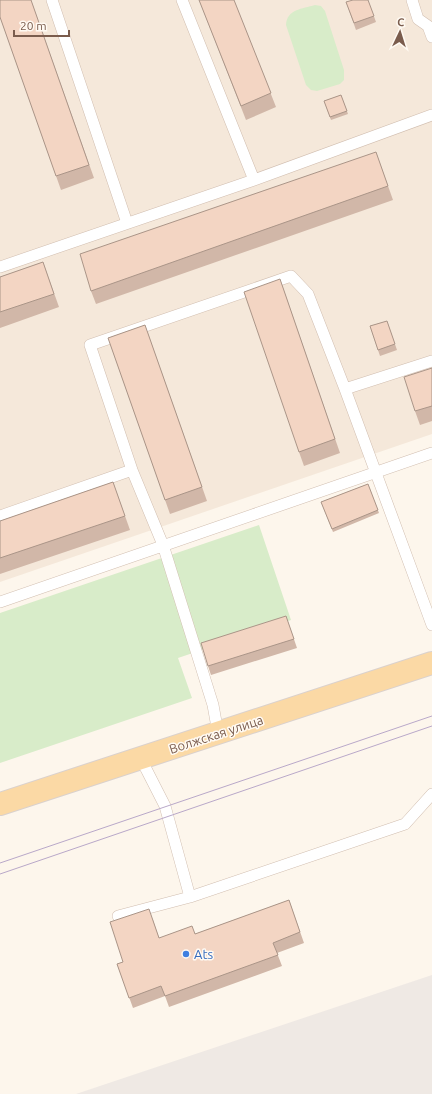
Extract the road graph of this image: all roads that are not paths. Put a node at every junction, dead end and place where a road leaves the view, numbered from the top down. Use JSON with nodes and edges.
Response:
{"nodes":[{"id":1,"x":52,"y":0,"type":"edge"},
{"id":2,"x":182,"y":0,"type":"edge"},
{"id":3,"x":412,"y":0,"type":"edge"},
{"id":4,"x":430,"y":25,"type":"edge"},
{"id":5,"x":432,"y":37,"type":"edge"},
{"id":6,"x":432,"y":115,"type":"edge"},
{"id":7,"x":254,"y":180,"type":"junction"},
{"id":8,"x":127,"y":223,"type":"junction"},
{"id":9,"x":0,"y":267,"type":"edge"},
{"id":10,"x":432,"y":361,"type":"edge"},
{"id":11,"x":345,"y":389,"type":"junction"},
{"id":12,"x":432,"y":453,"type":"edge"},
{"id":13,"x":132,"y":470,"type":"junction"},
{"id":14,"x":375,"y":472,"type":"junction"},
{"id":15,"x":0,"y":516,"type":"edge"},
{"id":16,"x":163,"y":545,"type":"junction"},
{"id":17,"x":0,"y":602,"type":"edge"},
{"id":18,"x":432,"y":625,"type":"edge"},
{"id":19,"x":432,"y":663,"type":"edge"},
{"id":20,"x":218,"y":733,"type":"junction"},
{"id":21,"x":141,"y":759,"type":"junction"},
{"id":22,"x":432,"y":794,"type":"edge"},
{"id":23,"x":0,"y":804,"type":"edge"},
{"id":24,"x":190,"y":896,"type":"junction"},
{"id":25,"x":118,"y":916,"type":"dead end"}],
"edges":[{"from":1,"to":8,"type":"lane"},
{"from":2,"to":7,"type":"lane"},
{"from":3,"to":4,"type":"lane"},
{"from":4,"to":5,"type":"lane"},
{"from":6,"to":7,"type":"lane"},
{"from":7,"to":8,"type":"lane"},
{"from":8,"to":9,"type":"lane"},
{"from":10,"to":11,"type":"lane"},
{"from":11,"to":13,"type":"lane"},
{"from":11,"to":14,"type":"lane"},
{"from":12,"to":14,"type":"lane"},
{"from":13,"to":15,"type":"lane"},
{"from":13,"to":16,"type":"lane"},
{"from":14,"to":16,"type":"lane"},
{"from":14,"to":18,"type":"lane"},
{"from":16,"to":17,"type":"lane"},
{"from":16,"to":20,"type":"lane"},
{"from":19,"to":20,"type":"main road","name":"Волжская улица"},
{"from":20,"to":21,"type":"main road","name":"Волжская улица"},
{"from":21,"to":23,"type":"main road","name":"Волжская улица"},
{"from":21,"to":24,"type":"lane"},
{"from":22,"to":24,"type":"lane"},
{"from":24,"to":25,"type":"lane"}]}
